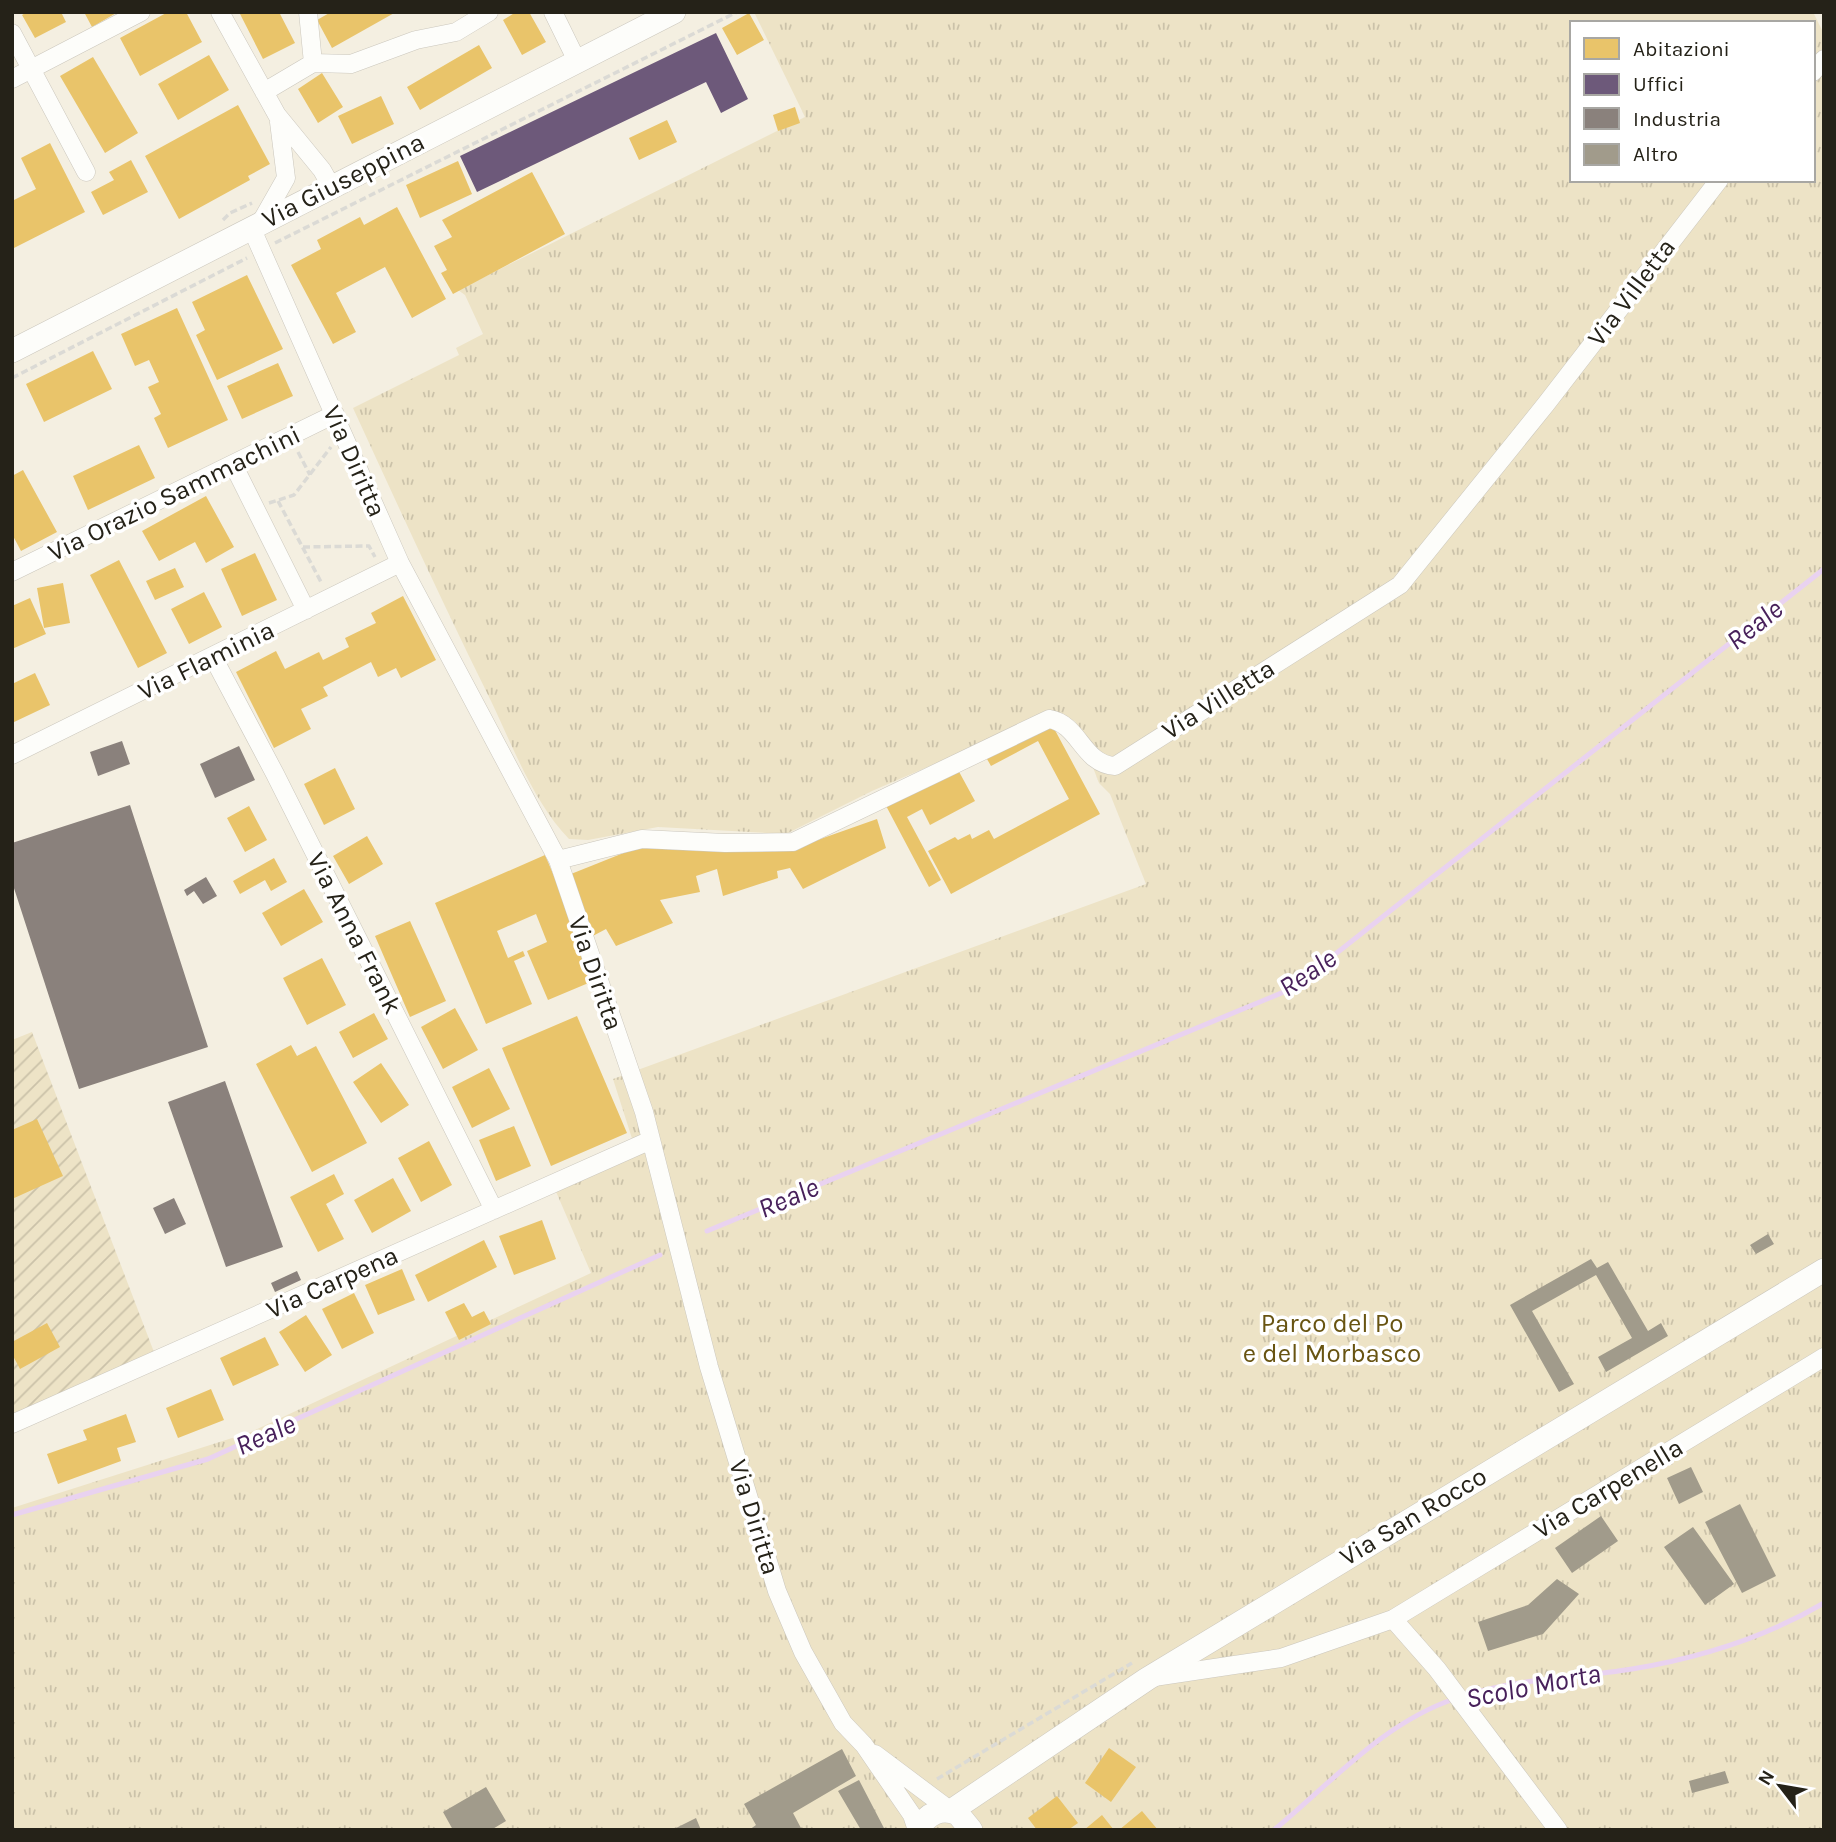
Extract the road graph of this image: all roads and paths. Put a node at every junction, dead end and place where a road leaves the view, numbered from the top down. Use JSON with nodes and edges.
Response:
{"nodes":[{"id":1,"x":141,"y":12,"type":"edge"},
{"id":2,"x":220,"y":12,"type":"edge"},
{"id":3,"x":308,"y":12,"type":"edge"},
{"id":4,"x":489,"y":12,"type":"edge"},
{"id":5,"x":553,"y":12,"type":"edge"},
{"id":6,"x":674,"y":12,"type":"edge"},
{"id":7,"x":737,"y":12,"type":"edge"},
{"id":8,"x":12,"y":33,"type":"edge"},
{"id":9,"x":577,"y":61,"type":"junction"},
{"id":10,"x":313,"y":63,"type":"junction"},
{"id":11,"x":31,"y":70,"type":"junction"},
{"id":12,"x":12,"y":79,"type":"edge"},
{"id":13,"x":264,"y":92,"type":"junction"},
{"id":14,"x":277,"y":116,"type":"junction"},
{"id":15,"x":86,"y":173,"type":"dead end"},
{"id":16,"x":1717,"y":182,"type":"edge"},
{"id":17,"x":331,"y":186,"type":"junction"},
{"id":18,"x":256,"y":225,"type":"junction"},
{"id":19,"x":259,"y":251,"type":"junction"},
{"id":20,"x":12,"y":351,"type":"edge"},
{"id":21,"x":12,"y":378,"type":"edge"},
{"id":22,"x":335,"y":414,"type":"junction"},
{"id":23,"x":343,"y":431,"type":"junction"},
{"id":24,"x":291,"y":436,"type":"junction"},
{"id":25,"x":233,"y":464,"type":"junction"},
{"id":26,"x":310,"y":475,"type":"junction"},
{"id":27,"x":278,"y":500,"type":"junction"},
{"id":28,"x":253,"y":506,"type":"junction"},
{"id":29,"x":303,"y":547,"type":"junction"},
{"id":30,"x":400,"y":563,"type":"junction"},
{"id":31,"x":12,"y":572,"type":"edge"},
{"id":32,"x":382,"y":572,"type":"junction"},
{"id":33,"x":329,"y":598,"type":"junction"},
{"id":34,"x":306,"y":610,"type":"junction"},
{"id":35,"x":213,"y":657,"type":"junction"},
{"id":36,"x":12,"y":755,"type":"edge"},
{"id":37,"x":558,"y":860,"type":"junction"},
{"id":38,"x":651,"y":1140,"type":"junction"},
{"id":39,"x":494,"y":1210,"type":"junction"},
{"id":40,"x":1824,"y":1270,"type":"edge"},
{"id":41,"x":1824,"y":1357,"type":"edge"},
{"id":42,"x":12,"y":1424,"type":"edge"},
{"id":43,"x":1393,"y":1619,"type":"junction"},
{"id":44,"x":1147,"y":1679,"type":"junction"},
{"id":45,"x":864,"y":1745,"type":"junction"},
{"id":46,"x":964,"y":1822,"type":"edge"},
{"id":47,"x":918,"y":1830,"type":"edge"},
{"id":48,"x":1558,"y":1830,"type":"edge"}],
"edges":[{"from":1,"to":11,"type":"street"},
{"from":2,"to":13,"type":"street"},
{"from":3,"to":10,"type":"street"},
{"from":4,"to":10,"type":"street"},
{"from":5,"to":9,"type":"street"},
{"from":6,"to":9,"type":"main road","name":"Via Giuseppina"},
{"from":7,"to":19,"type":"path"},
{"from":8,"to":11,"type":"street"},
{"from":9,"to":17,"type":"main road","name":"Via Giuseppina"},
{"from":10,"to":13,"type":"street"},
{"from":11,"to":12,"type":"street"},
{"from":11,"to":15,"type":"street"},
{"from":13,"to":14,"type":"street"},
{"from":14,"to":17,"type":"street"},
{"from":14,"to":18,"type":"street"},
{"from":16,"to":37,"type":"street","name":"Via Villetta"},
{"from":17,"to":18,"type":"main road","name":"Via Giuseppina"},
{"from":18,"to":19,"type":"street","name":"Via Diritta"},
{"from":18,"to":20,"type":"main road","name":"Via Giuseppina"},
{"from":19,"to":21,"type":"path"},
{"from":19,"to":22,"type":"street","name":"Via Diritta"},
{"from":22,"to":23,"type":"street","name":"Via Diritta"},
{"from":22,"to":24,"type":"street","name":"Via Orazio Sammachini"},
{"from":23,"to":26,"type":"path"},
{"from":23,"to":30,"type":"street","name":"Via Diritta"},
{"from":24,"to":25,"type":"street","name":"Via Orazio Sammachini"},
{"from":24,"to":26,"type":"path"},
{"from":25,"to":28,"type":"street"},
{"from":25,"to":31,"type":"street","name":"Via Orazio Sammachini"},
{"from":26,"to":27,"type":"path"},
{"from":27,"to":28,"type":"path"},
{"from":27,"to":29,"type":"path"},
{"from":28,"to":34,"type":"street"},
{"from":29,"to":32,"type":"path"},
{"from":29,"to":33,"type":"path"},
{"from":30,"to":32,"type":"street","name":"Via Flaminia"},
{"from":30,"to":37,"type":"street","name":"Via Diritta"},
{"from":32,"to":33,"type":"street","name":"Via Flaminia"},
{"from":33,"to":34,"type":"street","name":"Via Flaminia"},
{"from":34,"to":35,"type":"street","name":"Via Flaminia"},
{"from":35,"to":36,"type":"street","name":"Via Flaminia"},
{"from":35,"to":39,"type":"street","name":"Via Anna Frank"},
{"from":37,"to":38,"type":"street","name":"Via Diritta"},
{"from":38,"to":39,"type":"street","name":"Via Carpena"},
{"from":38,"to":45,"type":"street","name":"Via Diritta"},
{"from":39,"to":42,"type":"street","name":"Via Carpena"},
{"from":40,"to":44,"type":"main road","name":"Via San Rocco"},
{"from":41,"to":43,"type":"street","name":"Via Carpenella"},
{"from":43,"to":44,"type":"street","name":"Via Carpenella"},
{"from":43,"to":48,"type":"street"},
{"from":44,"to":46,"type":"main road","name":"Via San Rocco"},
{"from":45,"to":46,"type":"street","name":"Via Diritta"},
{"from":45,"to":47,"type":"street","name":"Via Diritta"},
{"from":46,"to":47,"type":"main road","name":"Via San Rocco"}]}
